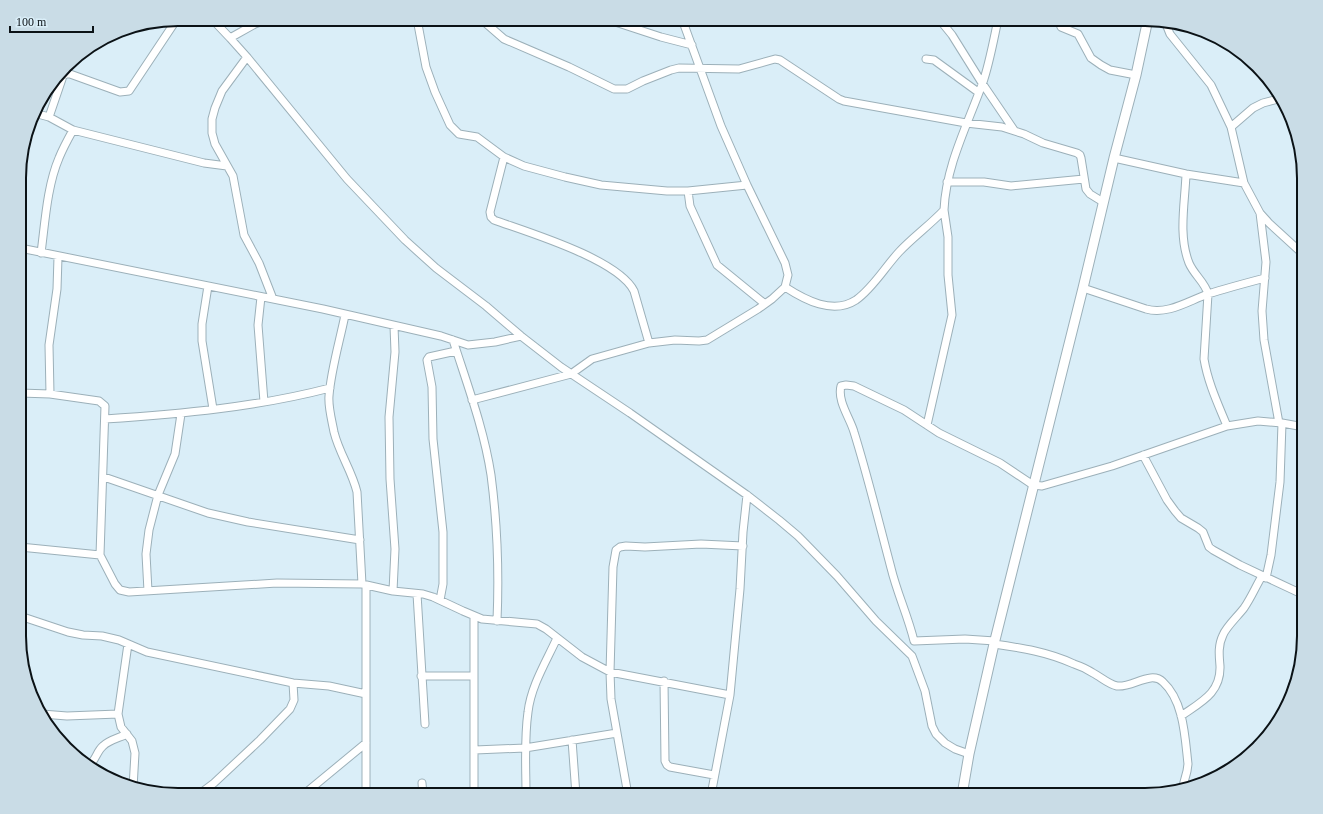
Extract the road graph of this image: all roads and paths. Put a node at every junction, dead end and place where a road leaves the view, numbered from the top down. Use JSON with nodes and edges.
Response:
{"nodes":[{"id":1,"x":172,"y":26,"type":"edge"},
{"id":2,"x":219,"y":26,"type":"edge"},
{"id":3,"x":250,"y":26,"type":"edge"},
{"id":4,"x":418,"y":26,"type":"edge"},
{"id":5,"x":489,"y":26,"type":"edge"},
{"id":6,"x":627,"y":26,"type":"edge"},
{"id":7,"x":685,"y":26,"type":"edge"},
{"id":8,"x":945,"y":26,"type":"edge"},
{"id":9,"x":996,"y":26,"type":"edge"},
{"id":10,"x":1061,"y":26,"type":"edge"},
{"id":11,"x":1147,"y":26,"type":"edge"},
{"id":12,"x":1167,"y":28,"type":"edge"},
{"id":13,"x":230,"y":38,"type":"junction"},
{"id":14,"x":692,"y":45,"type":"junction"},
{"id":15,"x":248,"y":57,"type":"junction"},
{"id":16,"x":926,"y":59,"type":"dead end"},
{"id":17,"x":701,"y":68,"type":"junction"},
{"id":18,"x":68,"y":74,"type":"edge"},
{"id":19,"x":1136,"y":76,"type":"junction"},
{"id":20,"x":61,"y":81,"type":"edge"},
{"id":21,"x":982,"y":83,"type":"junction"},
{"id":22,"x":978,"y":92,"type":"junction"},
{"id":23,"x":1275,"y":100,"type":"edge"},
{"id":24,"x":40,"y":115,"type":"edge"},
{"id":25,"x":49,"y":117,"type":"junction"},
{"id":26,"x":966,"y":123,"type":"junction"},
{"id":27,"x":1231,"y":127,"type":"junction"},
{"id":28,"x":73,"y":130,"type":"junction"},
{"id":29,"x":1014,"y":130,"type":"junction"},
{"id":30,"x":504,"y":157,"type":"junction"},
{"id":31,"x":1114,"y":158,"type":"junction"},
{"id":32,"x":227,"y":166,"type":"junction"},
{"id":33,"x":1186,"y":174,"type":"junction"},
{"id":34,"x":1084,"y":179,"type":"junction"},
{"id":35,"x":947,"y":182,"type":"junction"},
{"id":36,"x":1244,"y":183,"type":"junction"},
{"id":37,"x":747,"y":185,"type":"junction"},
{"id":38,"x":688,"y":191,"type":"junction"},
{"id":39,"x":1103,"y":202,"type":"junction"},
{"id":40,"x":944,"y":210,"type":"junction"},
{"id":41,"x":1260,"y":213,"type":"junction"},
{"id":42,"x":26,"y":249,"type":"edge"},
{"id":43,"x":1297,"y":249,"type":"edge"},
{"id":44,"x":41,"y":253,"type":"junction"},
{"id":45,"x":58,"y":257,"type":"junction"},
{"id":46,"x":1265,"y":278,"type":"junction"},
{"id":47,"x":208,"y":286,"type":"junction"},
{"id":48,"x":785,"y":287,"type":"junction"},
{"id":49,"x":1083,"y":288,"type":"junction"},
{"id":50,"x":1208,"y":294,"type":"junction"},
{"id":51,"x":261,"y":297,"type":"junction"},
{"id":52,"x":273,"y":299,"type":"junction"},
{"id":53,"x":765,"y":304,"type":"junction"},
{"id":54,"x":345,"y":315,"type":"junction"},
{"id":55,"x":394,"y":326,"type":"junction"},
{"id":56,"x":521,"y":336,"type":"junction"},
{"id":57,"x":453,"y":340,"type":"junction"},
{"id":58,"x":649,"y":343,"type":"junction"},
{"id":59,"x":456,"y":351,"type":"junction"},
{"id":60,"x":571,"y":374,"type":"junction"},
{"id":61,"x":330,"y":388,"type":"junction"},
{"id":62,"x":26,"y":393,"type":"edge"},
{"id":63,"x":50,"y":394,"type":"junction"},
{"id":64,"x":472,"y":400,"type":"junction"},
{"id":65,"x":264,"y":402,"type":"junction"},
{"id":66,"x":213,"y":409,"type":"junction"},
{"id":67,"x":180,"y":414,"type":"junction"},
{"id":68,"x":105,"y":419,"type":"junction"},
{"id":69,"x":1280,"y":423,"type":"junction"},
{"id":70,"x":927,"y":425,"type":"junction"},
{"id":71,"x":1227,"y":426,"type":"junction"},
{"id":72,"x":1297,"y":426,"type":"edge"},
{"id":73,"x":1143,"y":455,"type":"junction"},
{"id":74,"x":104,"y":477,"type":"junction"},
{"id":75,"x":1034,"y":485,"type":"junction"},
{"id":76,"x":158,"y":495,"type":"junction"},
{"id":77,"x":747,"y":495,"type":"junction"},
{"id":78,"x":360,"y":540,"type":"junction"},
{"id":79,"x":743,"y":546,"type":"junction"},
{"id":80,"x":26,"y":548,"type":"edge"},
{"id":81,"x":100,"y":555,"type":"junction"},
{"id":82,"x":1264,"y":577,"type":"junction"},
{"id":83,"x":364,"y":584,"type":"junction"},
{"id":84,"x":148,"y":591,"type":"junction"},
{"id":85,"x":394,"y":591,"type":"junction"},
{"id":86,"x":1297,"y":592,"type":"edge"},
{"id":87,"x":417,"y":594,"type":"junction"},
{"id":88,"x":440,"y":600,"type":"junction"},
{"id":89,"x":474,"y":616,"type":"junction"},
{"id":90,"x":26,"y":618,"type":"edge"},
{"id":91,"x":497,"y":621,"type":"junction"},
{"id":92,"x":557,"y":638,"type":"junction"},
{"id":93,"x":914,"y":641,"type":"junction"},
{"id":94,"x":995,"y":642,"type":"junction"},
{"id":95,"x":128,"y":644,"type":"junction"},
{"id":96,"x":902,"y":645,"type":"junction"},
{"id":97,"x":610,"y":672,"type":"junction"},
{"id":98,"x":421,"y":676,"type":"junction"},
{"id":99,"x":474,"y":676,"type":"junction"},
{"id":100,"x":664,"y":681,"type":"junction"},
{"id":101,"x":293,"y":683,"type":"junction"},
{"id":102,"x":366,"y":694,"type":"junction"},
{"id":103,"x":730,"y":695,"type":"junction"},
{"id":104,"x":48,"y":714,"type":"edge"},
{"id":105,"x":118,"y":714,"type":"junction"},
{"id":106,"x":1181,"y":716,"type":"junction"},
{"id":107,"x":425,"y":724,"type":"dead end"},
{"id":108,"x":617,"y":733,"type":"junction"},
{"id":109,"x":126,"y":734,"type":"junction"},
{"id":110,"x":572,"y":740,"type":"junction"},
{"id":111,"x":366,"y":743,"type":"junction"},
{"id":112,"x":525,"y":748,"type":"junction"},
{"id":113,"x":475,"y":750,"type":"junction"},
{"id":114,"x":969,"y":754,"type":"junction"},
{"id":115,"x":93,"y":761,"type":"edge"},
{"id":116,"x":714,"y":774,"type":"junction"},
{"id":117,"x":133,"y":781,"type":"edge"},
{"id":118,"x":422,"y":782,"type":"dead end"},
{"id":119,"x":1184,"y":783,"type":"edge"},
{"id":120,"x":207,"y":788,"type":"edge"},
{"id":121,"x":311,"y":788,"type":"edge"},
{"id":122,"x":366,"y":788,"type":"edge"},
{"id":123,"x":422,"y":788,"type":"edge"},
{"id":124,"x":474,"y":788,"type":"edge"},
{"id":125,"x":526,"y":788,"type":"edge"},
{"id":126,"x":575,"y":788,"type":"edge"},
{"id":127,"x":627,"y":788,"type":"edge"},
{"id":128,"x":712,"y":788,"type":"edge"},
{"id":129,"x":963,"y":788,"type":"edge"}],
"edges":[{"from":1,"to":18,"type":"street"},
{"from":2,"to":13,"type":"street"},
{"from":3,"to":13,"type":"street"},
{"from":4,"to":30,"type":"street"},
{"from":5,"to":17,"type":"street"},
{"from":6,"to":14,"type":"street"},
{"from":7,"to":14,"type":"street"},
{"from":8,"to":21,"type":"street"},
{"from":9,"to":21,"type":"street"},
{"from":10,"to":19,"type":"street"},
{"from":11,"to":19,"type":"main road"},
{"from":12,"to":27,"type":"street"},
{"from":13,"to":15,"type":"street"},
{"from":14,"to":17,"type":"street"},
{"from":15,"to":32,"type":"street"},
{"from":15,"to":56,"type":"street"},
{"from":16,"to":22,"type":"street"},
{"from":17,"to":26,"type":"street"},
{"from":17,"to":37,"type":"street"},
{"from":19,"to":31,"type":"main road"},
{"from":20,"to":25,"type":"street"},
{"from":21,"to":22,"type":"street"},
{"from":21,"to":29,"type":"street"},
{"from":22,"to":26,"type":"street"},
{"from":23,"to":27,"type":"street"},
{"from":24,"to":25,"type":"street"},
{"from":25,"to":28,"type":"street"},
{"from":26,"to":29,"type":"street"},
{"from":26,"to":35,"type":"street"},
{"from":27,"to":36,"type":"street"},
{"from":28,"to":32,"type":"street"},
{"from":28,"to":44,"type":"street"},
{"from":29,"to":34,"type":"street"},
{"from":30,"to":38,"type":"street"},
{"from":30,"to":58,"type":"street"},
{"from":31,"to":33,"type":"street"},
{"from":31,"to":39,"type":"main road"},
{"from":32,"to":52,"type":"street"},
{"from":33,"to":36,"type":"street"},
{"from":33,"to":50,"type":"street"},
{"from":34,"to":35,"type":"street"},
{"from":34,"to":39,"type":"street"},
{"from":35,"to":40,"type":"street"},
{"from":36,"to":41,"type":"street"},
{"from":37,"to":38,"type":"street"},
{"from":37,"to":48,"type":"street"},
{"from":38,"to":53,"type":"street"},
{"from":39,"to":49,"type":"main road"},
{"from":40,"to":48,"type":"street"},
{"from":40,"to":70,"type":"street"},
{"from":41,"to":43,"type":"street"},
{"from":41,"to":46,"type":"street"},
{"from":42,"to":44,"type":"street"},
{"from":44,"to":45,"type":"street"},
{"from":45,"to":47,"type":"street"},
{"from":45,"to":63,"type":"street"},
{"from":46,"to":50,"type":"street"},
{"from":46,"to":69,"type":"street"},
{"from":47,"to":51,"type":"street"},
{"from":47,"to":66,"type":"street"},
{"from":48,"to":53,"type":"street"},
{"from":49,"to":50,"type":"street"},
{"from":49,"to":75,"type":"main road"},
{"from":50,"to":71,"type":"street"},
{"from":51,"to":52,"type":"street"},
{"from":51,"to":65,"type":"street"},
{"from":52,"to":54,"type":"street"},
{"from":53,"to":58,"type":"street"},
{"from":54,"to":55,"type":"street"},
{"from":54,"to":61,"type":"street"},
{"from":55,"to":57,"type":"street"},
{"from":55,"to":85,"type":"street"},
{"from":56,"to":57,"type":"street"},
{"from":56,"to":60,"type":"street"},
{"from":57,"to":59,"type":"street"},
{"from":58,"to":60,"type":"street"},
{"from":59,"to":64,"type":"street"},
{"from":59,"to":88,"type":"street"},
{"from":60,"to":64,"type":"street"},
{"from":60,"to":77,"type":"street"},
{"from":61,"to":65,"type":"street"},
{"from":61,"to":78,"type":"street"},
{"from":62,"to":63,"type":"street"},
{"from":63,"to":68,"type":"street"},
{"from":64,"to":91,"type":"street"},
{"from":65,"to":66,"type":"street"},
{"from":66,"to":67,"type":"street"},
{"from":67,"to":68,"type":"street"},
{"from":67,"to":76,"type":"street"},
{"from":68,"to":74,"type":"street"},
{"from":69,"to":71,"type":"street"},
{"from":69,"to":72,"type":"street"},
{"from":69,"to":82,"type":"street"},
{"from":70,"to":75,"type":"street"},
{"from":70,"to":93,"type":"street"},
{"from":71,"to":73,"type":"street"},
{"from":73,"to":75,"type":"street"},
{"from":73,"to":82,"type":"street"},
{"from":74,"to":76,"type":"street"},
{"from":74,"to":81,"type":"street"},
{"from":75,"to":94,"type":"main road"},
{"from":76,"to":78,"type":"street"},
{"from":76,"to":84,"type":"street"},
{"from":77,"to":79,"type":"street"},
{"from":77,"to":96,"type":"street"},
{"from":78,"to":83,"type":"street"},
{"from":79,"to":97,"type":"street"},
{"from":79,"to":103,"type":"street"},
{"from":80,"to":81,"type":"street"},
{"from":81,"to":84,"type":"street"},
{"from":82,"to":86,"type":"street"},
{"from":82,"to":106,"type":"street"},
{"from":83,"to":84,"type":"street"},
{"from":83,"to":85,"type":"street"},
{"from":83,"to":102,"type":"street"},
{"from":85,"to":87,"type":"street"},
{"from":87,"to":88,"type":"street"},
{"from":87,"to":98,"type":"street"},
{"from":88,"to":89,"type":"street"},
{"from":89,"to":91,"type":"street"},
{"from":89,"to":99,"type":"street"},
{"from":90,"to":95,"type":"street"},
{"from":91,"to":92,"type":"street"},
{"from":92,"to":97,"type":"street"},
{"from":92,"to":112,"type":"street"},
{"from":93,"to":94,"type":"street"},
{"from":93,"to":96,"type":"street"},
{"from":94,"to":106,"type":"street"},
{"from":94,"to":114,"type":"main road"},
{"from":95,"to":101,"type":"street"},
{"from":95,"to":105,"type":"street"},
{"from":96,"to":114,"type":"street"},
{"from":97,"to":100,"type":"street"},
{"from":97,"to":108,"type":"street"},
{"from":98,"to":99,"type":"street"},
{"from":98,"to":107,"type":"street"},
{"from":99,"to":113,"type":"street"},
{"from":100,"to":103,"type":"street"},
{"from":100,"to":116,"type":"street"},
{"from":101,"to":102,"type":"street"},
{"from":101,"to":120,"type":"street"},
{"from":102,"to":111,"type":"street"},
{"from":103,"to":116,"type":"street"},
{"from":104,"to":105,"type":"street"},
{"from":105,"to":109,"type":"street"},
{"from":106,"to":119,"type":"street"},
{"from":108,"to":110,"type":"street"},
{"from":108,"to":127,"type":"street"},
{"from":109,"to":115,"type":"street"},
{"from":109,"to":117,"type":"street"},
{"from":110,"to":112,"type":"street"},
{"from":110,"to":126,"type":"street"},
{"from":111,"to":121,"type":"street"},
{"from":111,"to":122,"type":"street"},
{"from":112,"to":113,"type":"street"},
{"from":112,"to":125,"type":"street"},
{"from":113,"to":124,"type":"street"},
{"from":114,"to":129,"type":"main road"},
{"from":116,"to":128,"type":"street"},
{"from":118,"to":123,"type":"street"}]}
